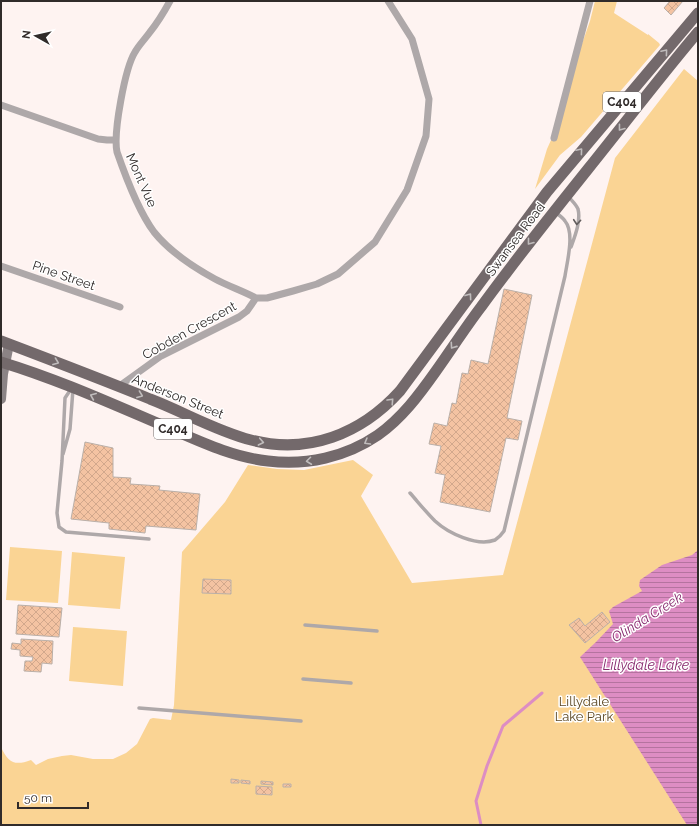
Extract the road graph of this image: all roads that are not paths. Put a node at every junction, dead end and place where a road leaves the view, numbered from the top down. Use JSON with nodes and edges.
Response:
{"nodes":[{"id":1,"x":170,"y":1,"type":"edge"},
{"id":2,"x":388,"y":1,"type":"edge"},
{"id":3,"x":590,"y":1,"type":"edge"},
{"id":4,"x":698,"y":13,"type":"edge"},
{"id":5,"x":698,"y":32,"type":"edge"},
{"id":6,"x":1,"y":105,"type":"edge"},
{"id":7,"x":554,"y":138,"type":"dead end"},
{"id":8,"x":116,"y":140,"type":"junction"},
{"id":9,"x":567,"y":166,"type":"junction"},
{"id":10,"x":586,"y":172,"type":"junction"},
{"id":11,"x":546,"y":192,"type":"junction"},
{"id":12,"x":566,"y":195,"type":"junction"},
{"id":13,"x":554,"y":211,"type":"junction"},
{"id":14,"x":569,"y":252,"type":"junction"},
{"id":15,"x":1,"y":266,"type":"edge"},
{"id":16,"x":256,"y":298,"type":"junction"},
{"id":17,"x":120,"y":307,"type":"dead end"},
{"id":18,"x":5,"y":342,"type":"edge"},
{"id":19,"x":3,"y":362,"type":"edge"},
{"id":20,"x":78,"y":371,"type":"junction"},
{"id":21,"x":73,"y":387,"type":"junction"},
{"id":22,"x":118,"y":387,"type":"junction"},
{"id":23,"x":1,"y":399,"type":"edge"},
{"id":24,"x":348,"y":432,"type":"joint"},
{"id":25,"x":183,"y":434,"type":"junction"},
{"id":26,"x":62,"y":461,"type":"junction"},
{"id":27,"x":410,"y":493,"type":"dead end"},
{"id":28,"x":149,"y":539,"type":"dead end"},
{"id":29,"x":305,"y":625,"type":"dead end"},
{"id":30,"x":377,"y":631,"type":"dead end"},
{"id":31,"x":302,"y":679,"type":"dead end"},
{"id":32,"x":351,"y":683,"type":"dead end"},
{"id":33,"x":139,"y":708,"type":"dead end"},
{"id":34,"x":301,"y":721,"type":"dead end"}],
"edges":[{"from":1,"to":8,"type":"street","name":"Mont Vue"},
{"from":2,"to":16,"type":"street"},
{"from":3,"to":7,"type":"street"},
{"from":9,"to":4,"type":"main road","name":"Swansea Road","number":"C404","one_way":true},
{"from":5,"to":10,"type":"main road","name":"Swansea Road","number":"C404","one_way":true},
{"from":6,"to":8,"type":"street"},
{"from":8,"to":16,"type":"street","name":"Mont Vue"},
{"from":9,"to":10,"type":"main road"},
{"from":9,"to":11,"type":"main road","name":"Swansea Road","number":"C404"},
{"from":10,"to":12,"type":"main road","name":"Swansea Road","number":"C404"},
{"from":11,"to":12,"type":"main road"},
{"from":11,"to":13,"type":"main road"},
{"from":24,"to":11,"type":"main road","name":"Swansea Road","number":"C404","one_way":true},
{"from":12,"to":13,"type":"main road","name":"Swansea Road","number":"C404"},
{"from":12,"to":14,"type":"lane","one_way":true},
{"from":13,"to":14,"type":"lane"},
{"from":13,"to":25,"type":"main road","name":"Swansea Road","number":"C404","one_way":true},
{"from":14,"to":27,"type":"lane"},
{"from":15,"to":17,"type":"street","name":"Pine Street"},
{"from":16,"to":22,"type":"street","name":"Cobden Crescent"},
{"from":18,"to":19,"type":"main road"},
{"from":18,"to":20,"type":"main road","name":"Anderson Street","number":"C404","one_way":true},
{"from":19,"to":21,"type":"main road","number":"C404"},
{"from":19,"to":23,"type":"main road"},
{"from":20,"to":21,"type":"main road"},
{"from":20,"to":22,"type":"main road","name":"Anderson Street","number":"C404"},
{"from":25,"to":21,"type":"main road","number":"C404","one_way":true},
{"from":21,"to":26,"type":"lane"},
{"from":21,"to":26,"type":"lane"},
{"from":22,"to":24,"type":"main road","name":"Anderson Street","number":"C404","one_way":true},
{"from":22,"to":25,"type":"main road"},
{"from":26,"to":28,"type":"lane"},
{"from":29,"to":30,"type":"lane"},
{"from":31,"to":32,"type":"lane"},
{"from":33,"to":34,"type":"lane"}]}
